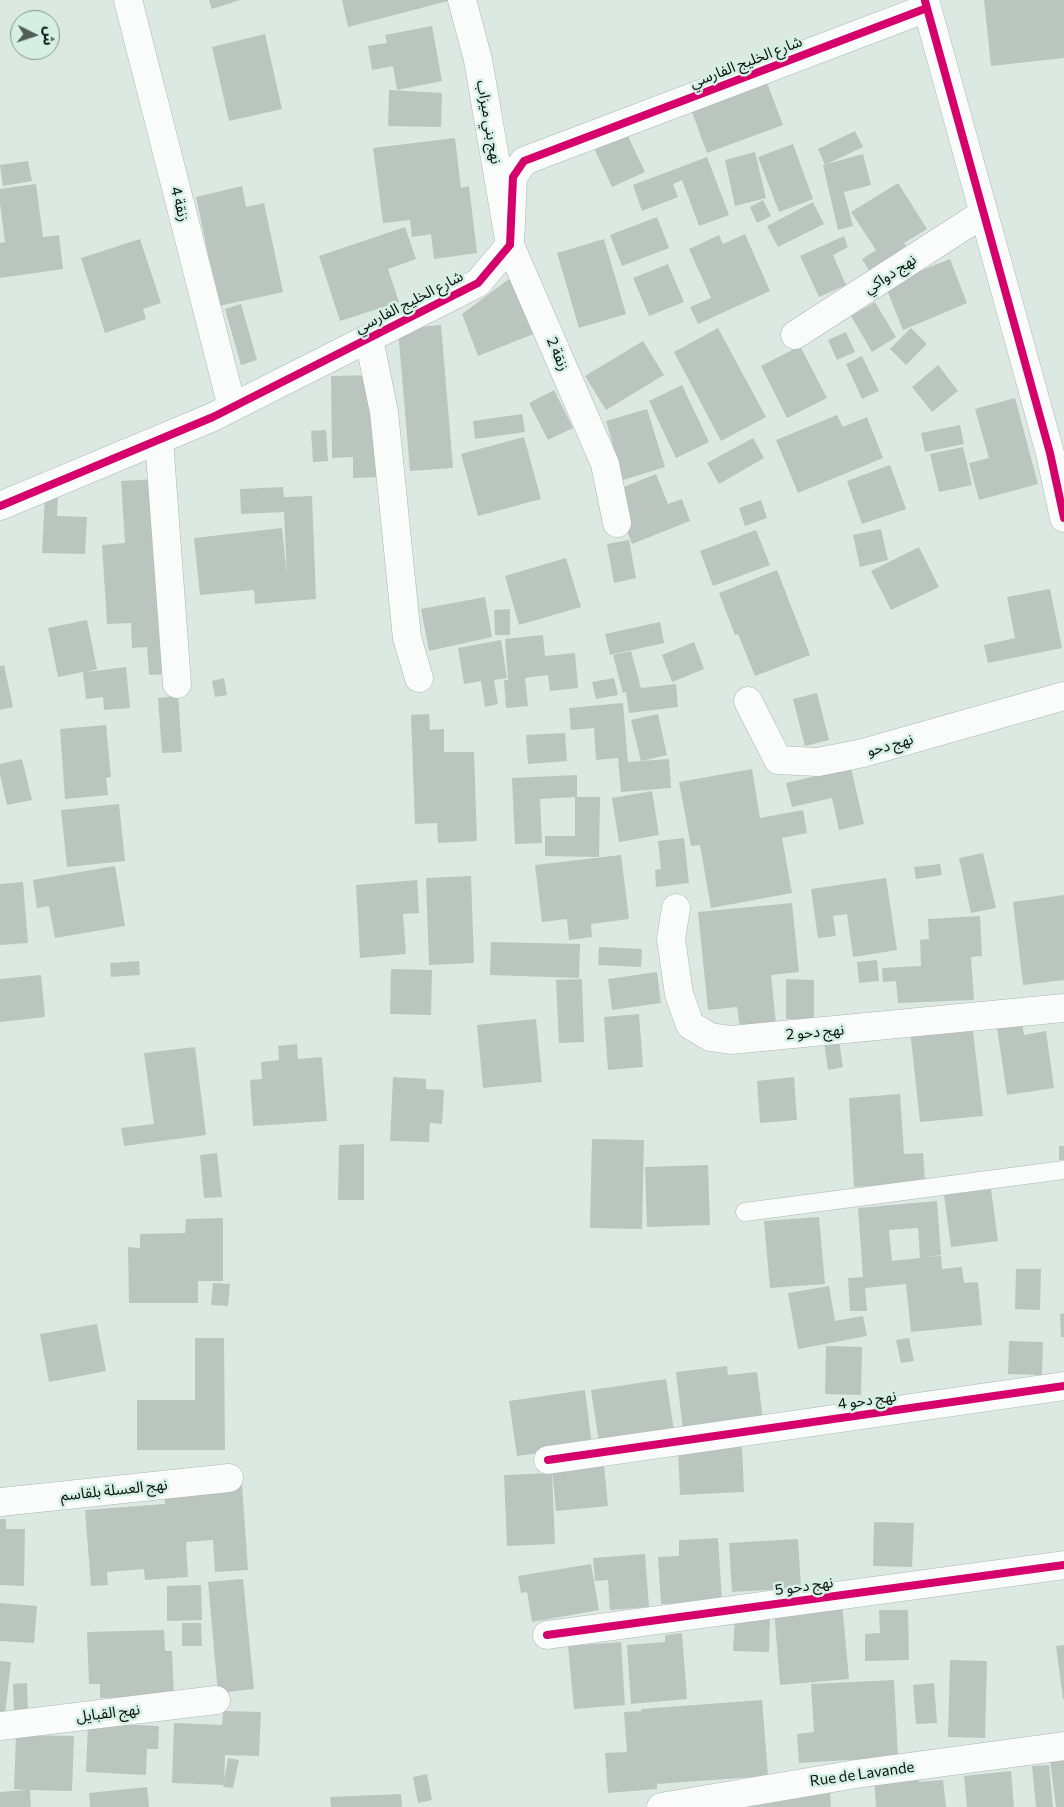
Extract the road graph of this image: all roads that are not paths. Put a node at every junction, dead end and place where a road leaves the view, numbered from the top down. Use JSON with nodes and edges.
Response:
{"nodes":[{"id":1,"x":128,"y":0,"type":"edge"},
{"id":2,"x":462,"y":0,"type":"edge"},
{"id":3,"x":926,"y":4,"type":"edge"},
{"id":4,"x":984,"y":213,"type":"junction"},
{"id":5,"x":510,"y":245,"type":"junction"},
{"id":6,"x":795,"y":335,"type":"dead end"},
{"id":7,"x":368,"y":339,"type":"junction"},
{"id":8,"x":232,"y":407,"type":"junction"},
{"id":9,"x":159,"y":440,"type":"junction"},
{"id":10,"x":0,"y":506,"type":"edge"},
{"id":11,"x":1064,"y":518,"type":"edge"},
{"id":12,"x":617,"y":523,"type":"dead end"},
{"id":13,"x":418,"y":678,"type":"dead end"},
{"id":14,"x":177,"y":684,"type":"dead end"},
{"id":15,"x":1064,"y":696,"type":"edge"},
{"id":16,"x":748,"y":701,"type":"dead end"},
{"id":17,"x":676,"y":908,"type":"dead end"},
{"id":18,"x":1064,"y":1008,"type":"edge"},
{"id":19,"x":1064,"y":1170,"type":"edge"},
{"id":20,"x":746,"y":1212,"type":"dead end"},
{"id":21,"x":1064,"y":1386,"type":"edge"},
{"id":22,"x":548,"y":1460,"type":"dead end"},
{"id":23,"x":229,"y":1478,"type":"dead end"},
{"id":24,"x":0,"y":1502,"type":"edge"},
{"id":25,"x":1064,"y":1564,"type":"edge"},
{"id":26,"x":547,"y":1635,"type":"dead end"},
{"id":27,"x":216,"y":1700,"type":"dead end"},
{"id":28,"x":0,"y":1726,"type":"edge"},
{"id":29,"x":1064,"y":1746,"type":"edge"},
{"id":30,"x":661,"y":1807,"type":"edge"}],
"edges":[{"from":1,"to":8,"type":"street","name":"زنقة 4"},
{"from":2,"to":5,"type":"street","name":"نهج بني ميزاب"},
{"from":3,"to":4,"type":"street"},
{"from":3,"to":5,"type":"street","name":"شارع الخليج الفارسي"},
{"from":4,"to":6,"type":"street","name":"نهج دواكي"},
{"from":4,"to":11,"type":"street"},
{"from":5,"to":7,"type":"street","name":"شارع الخليج الفارسي"},
{"from":5,"to":12,"type":"street","name":"زنقة 2"},
{"from":7,"to":8,"type":"street","name":"شارع الخليج الفارسي"},
{"from":7,"to":13,"type":"street"},
{"from":8,"to":9,"type":"street","name":"شارع الخليج الفارسي"},
{"from":9,"to":10,"type":"street","name":"شارع الخليج الفارسي"},
{"from":9,"to":14,"type":"street"},
{"from":15,"to":16,"type":"street","name":"نهج دحو"},
{"from":17,"to":18,"type":"street","name":"نهج دحو 2"},
{"from":19,"to":20,"type":"lane"},
{"from":21,"to":22,"type":"street","name":"نهج دحو 4"},
{"from":23,"to":24,"type":"street","name":"نهج العسلة بلقاسم"},
{"from":25,"to":26,"type":"street","name":"نهج دحو 5"},
{"from":27,"to":28,"type":"street","name":"نهج القبايل"},
{"from":29,"to":30,"type":"street","name":"Rue de Lavande"}]}
